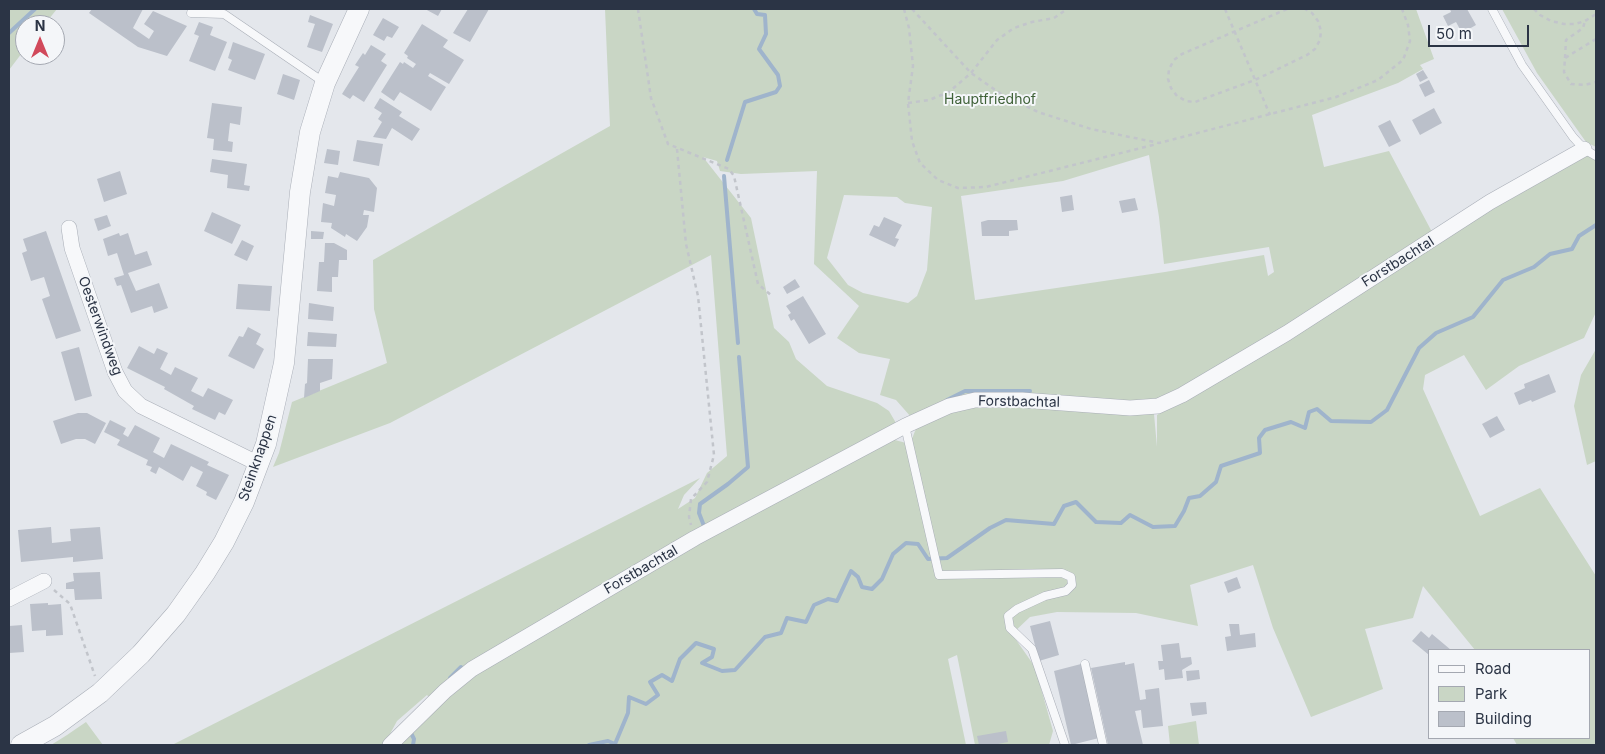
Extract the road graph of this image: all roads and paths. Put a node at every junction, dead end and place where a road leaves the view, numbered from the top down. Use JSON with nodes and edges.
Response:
{"nodes":[{"id":1,"x":359,"y":9,"type":"edge"},
{"id":2,"x":638,"y":9,"type":"edge"},
{"id":3,"x":904,"y":9,"type":"edge"},
{"id":4,"x":912,"y":9,"type":"edge"},
{"id":5,"x":1067,"y":9,"type":"edge"},
{"id":6,"x":1225,"y":9,"type":"edge"},
{"id":7,"x":1288,"y":9,"type":"edge"},
{"id":8,"x":1305,"y":9,"type":"edge"},
{"id":9,"x":1402,"y":9,"type":"edge"},
{"id":10,"x":1492,"y":9,"type":"edge"},
{"id":11,"x":1534,"y":9,"type":"edge"},
{"id":12,"x":191,"y":13,"type":"dead end"},
{"id":13,"x":1596,"y":14,"type":"edge"},
{"id":14,"x":1585,"y":21,"type":"junction"},
{"id":15,"x":1235,"y":31,"type":"junction"},
{"id":16,"x":1596,"y":39,"type":"edge"},
{"id":17,"x":1565,"y":58,"type":"junction"},
{"id":18,"x":971,"y":73,"type":"junction"},
{"id":19,"x":1255,"y":80,"type":"junction"},
{"id":20,"x":1596,"y":82,"type":"edge"},
{"id":21,"x":325,"y":83,"type":"junction"},
{"id":22,"x":908,"y":103,"type":"junction"},
{"id":23,"x":1270,"y":115,"type":"junction"},
{"id":24,"x":1159,"y":143,"type":"junction"},
{"id":25,"x":677,"y":149,"type":"junction"},
{"id":26,"x":1590,"y":152,"type":"edge"},
{"id":27,"x":69,"y":228,"type":"dead end"},
{"id":28,"x":772,"y":296,"type":"dead end"},
{"id":29,"x":905,"y":426,"type":"junction"},
{"id":30,"x":259,"y":464,"type":"junction"},
{"id":31,"x":695,"y":538,"type":"junction"},
{"id":32,"x":44,"y":581,"type":"joint"},
{"id":33,"x":9,"y":599,"type":"edge"},
{"id":34,"x":1085,"y":664,"type":"dead end"},
{"id":35,"x":102,"y":674,"type":"dead end"},
{"id":36,"x":21,"y":745,"type":"edge"},
{"id":37,"x":390,"y":745,"type":"edge"},
{"id":38,"x":1065,"y":745,"type":"edge"},
{"id":39,"x":1103,"y":745,"type":"edge"}],
"edges":[{"from":1,"to":21,"type":"street","name":"Steinknappen"},
{"from":2,"to":25,"type":"path"},
{"from":3,"to":22,"type":"path"},
{"from":4,"to":18,"type":"path"},
{"from":5,"to":18,"type":"path"},
{"from":6,"to":15,"type":"path"},
{"from":7,"to":15,"type":"path"},
{"from":8,"to":19,"type":"path"},
{"from":9,"to":23,"type":"path"},
{"from":10,"to":26,"type":"lane"},
{"from":11,"to":14,"type":"path"},
{"from":12,"to":21,"type":"lane"},
{"from":13,"to":14,"type":"path"},
{"from":14,"to":17,"type":"path"},
{"from":15,"to":19,"type":"path"},
{"from":15,"to":19,"type":"path"},
{"from":16,"to":17,"type":"path"},
{"from":17,"to":20,"type":"path"},
{"from":18,"to":22,"type":"path"},
{"from":18,"to":24,"type":"path"},
{"from":19,"to":23,"type":"path"},
{"from":21,"to":30,"type":"street","name":"Steinknappen"},
{"from":22,"to":24,"type":"path"},
{"from":23,"to":24,"type":"path"},
{"from":25,"to":28,"type":"path"},
{"from":25,"to":31,"type":"path"},
{"from":26,"to":29,"type":"street","name":"Forstbachtal"},
{"from":27,"to":30,"type":"street","name":"Oesterwindweg"},
{"from":29,"to":31,"type":"street","name":"Forstbachtal"},
{"from":29,"to":38,"type":"lane"},
{"from":30,"to":36,"type":"street","name":"Steinknappen"},
{"from":31,"to":37,"type":"street","name":"Forstbachtal"},
{"from":32,"to":33,"type":"street"},
{"from":32,"to":35,"type":"path"},
{"from":34,"to":39,"type":"lane"}]}
